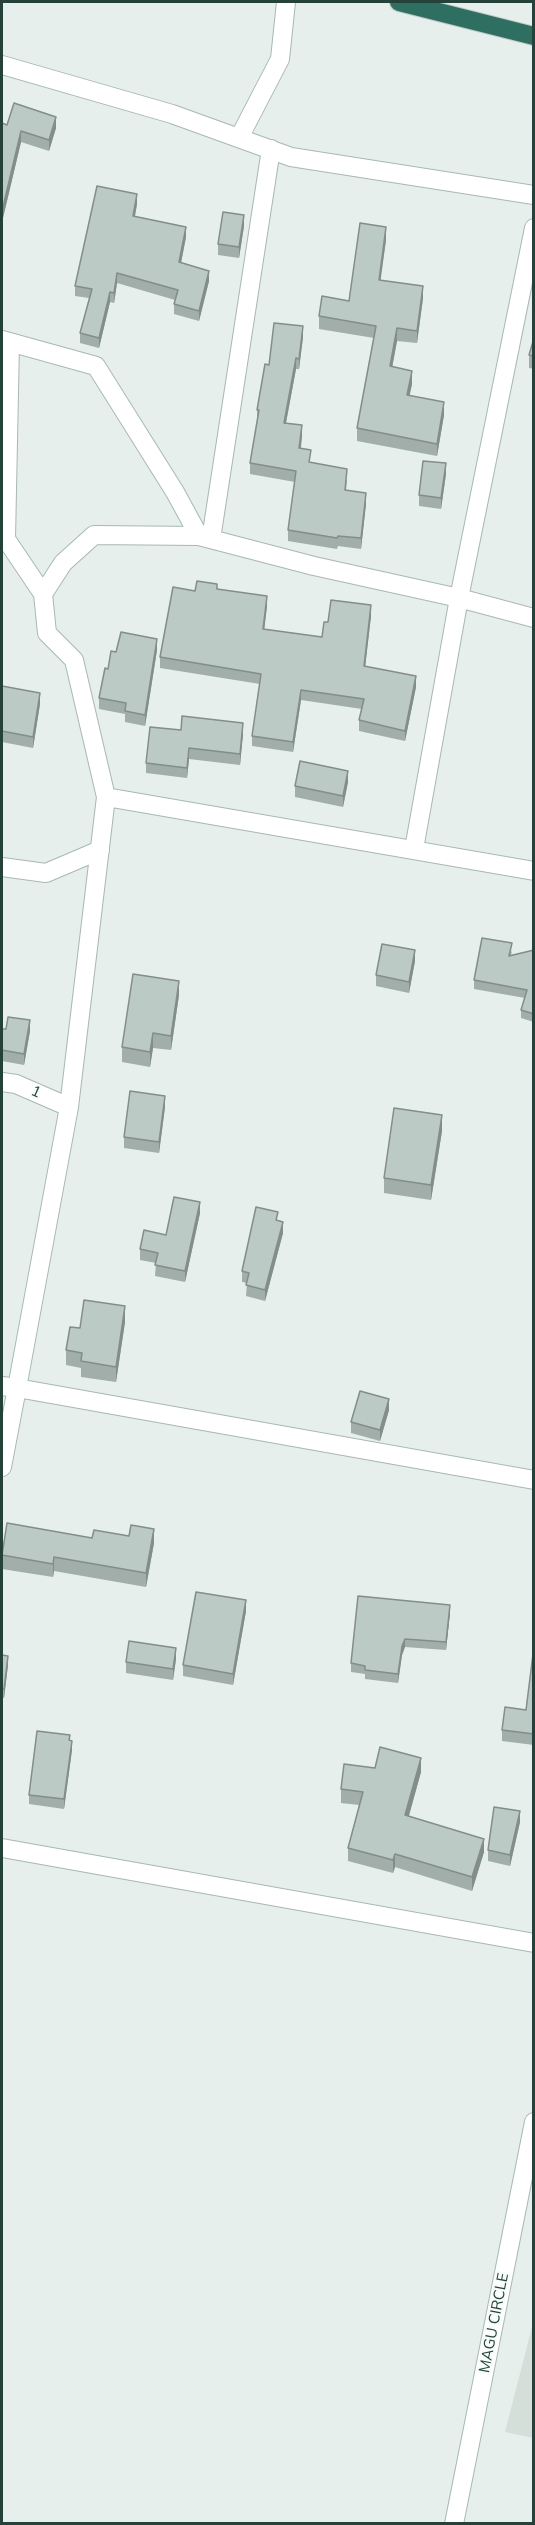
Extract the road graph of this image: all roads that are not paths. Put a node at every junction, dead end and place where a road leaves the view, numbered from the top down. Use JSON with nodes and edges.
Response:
{"nodes":[{"id":1,"x":286,"y":2,"type":"edge"},
{"id":2,"x":399,"y":2,"type":"edge"},
{"id":3,"x":534,"y":36,"type":"edge"},
{"id":4,"x":2,"y":65,"type":"edge"},
{"id":5,"x":239,"y":138,"type":"junction"},
{"id":6,"x":271,"y":149,"type":"junction"},
{"id":7,"x":534,"y":195,"type":"edge"},
{"id":8,"x":534,"y":228,"type":"edge"},
{"id":9,"x":6,"y":341,"type":"edge"},
{"id":10,"x":205,"y":538,"type":"junction"},
{"id":11,"x":43,"y":594,"type":"junction"},
{"id":12,"x":459,"y":598,"type":"junction"},
{"id":13,"x":534,"y":618,"type":"edge"},
{"id":14,"x":106,"y":797,"type":"junction"},
{"id":15,"x":414,"y":849,"type":"junction"},
{"id":16,"x":100,"y":850,"type":"junction"},
{"id":17,"x":2,"y":867,"type":"edge"},
{"id":18,"x":534,"y":871,"type":"edge"},
{"id":19,"x":2,"y":1082,"type":"edge"},
{"id":20,"x":69,"y":1107,"type":"junction"},
{"id":21,"x":9,"y":1387,"type":"edge"},
{"id":22,"x":2,"y":1467,"type":"edge"},
{"id":23,"x":534,"y":1480,"type":"edge"},
{"id":24,"x":2,"y":1848,"type":"edge"},
{"id":25,"x":534,"y":1943,"type":"edge"},
{"id":26,"x":534,"y":2122,"type":"edge"},
{"id":27,"x":454,"y":2523,"type":"edge"}],
"edges":[{"from":1,"to":5,"type":"street"},
{"from":2,"to":3,"type":"highway"},
{"from":4,"to":5,"type":"street"},
{"from":5,"to":6,"type":"street"},
{"from":6,"to":7,"type":"street"},
{"from":6,"to":10,"type":"street"},
{"from":8,"to":12,"type":"street"},
{"from":9,"to":10,"type":"street"},
{"from":9,"to":11,"type":"street"},
{"from":10,"to":11,"type":"street"},
{"from":10,"to":12,"type":"street"},
{"from":11,"to":14,"type":"street"},
{"from":12,"to":13,"type":"street"},
{"from":12,"to":15,"type":"street"},
{"from":14,"to":15,"type":"street"},
{"from":14,"to":16,"type":"street"},
{"from":15,"to":18,"type":"street"},
{"from":16,"to":17,"type":"street"},
{"from":16,"to":20,"type":"street"},
{"from":19,"to":20,"type":"street","name":"1"},
{"from":20,"to":21,"type":"street"},
{"from":21,"to":22,"type":"street"},
{"from":21,"to":23,"type":"street"},
{"from":24,"to":25,"type":"street"},
{"from":26,"to":27,"type":"street","name":"MAGU CIRCLE"}]}
